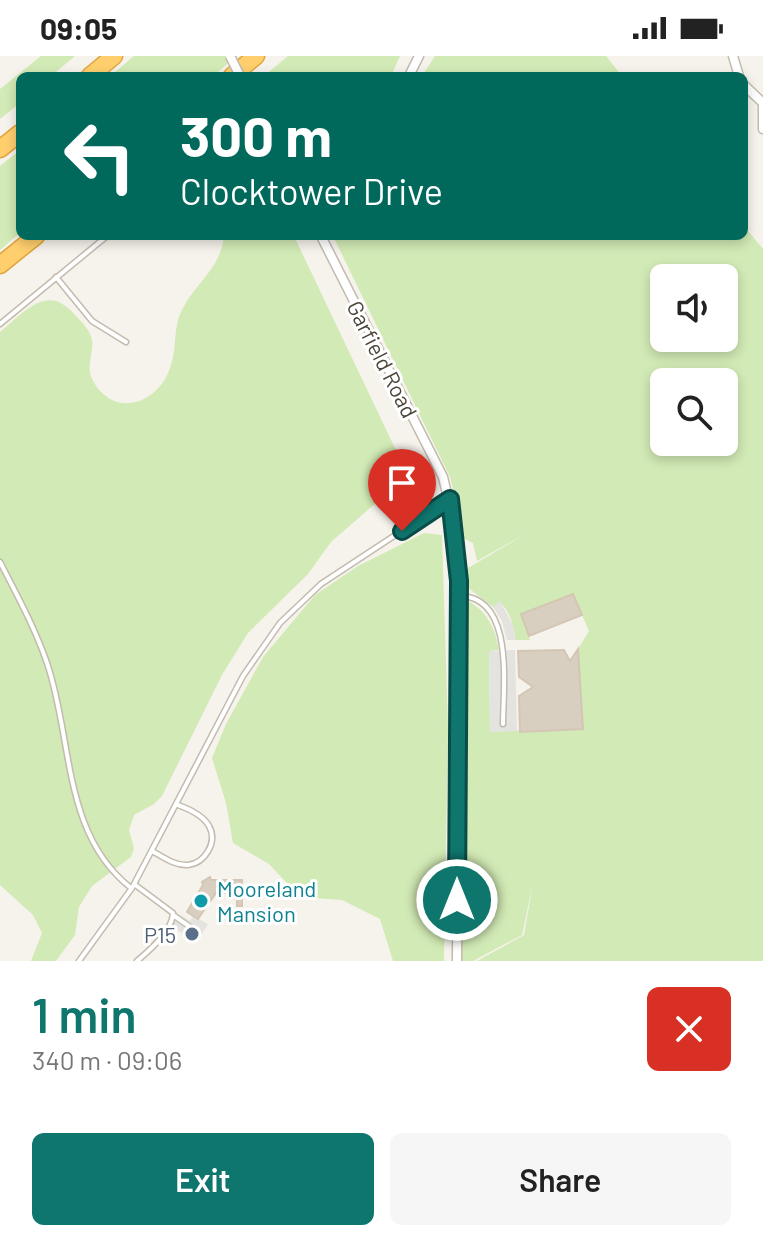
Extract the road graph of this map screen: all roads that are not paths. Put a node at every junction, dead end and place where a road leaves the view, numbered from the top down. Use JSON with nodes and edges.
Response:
{"nodes":[{"id":1,"x":114,"y":56,"type":"edge"},
{"id":2,"x":256,"y":56,"type":"edge"},
{"id":3,"x":95,"y":72,"type":"edge"},
{"id":4,"x":237,"y":72,"type":"edge"},
{"id":5,"x":748,"y":89,"type":"edge"},
{"id":6,"x":763,"y":103,"type":"edge"},
{"id":7,"x":763,"y":129,"type":"edge"},
{"id":8,"x":16,"y":136,"type":"edge"},
{"id":9,"x":0,"y":149,"type":"edge"},
{"id":10,"x":31,"y":240,"type":"edge"},
{"id":11,"x":102,"y":240,"type":"edge"},
{"id":12,"x":323,"y":240,"type":"edge"},
{"id":13,"x":0,"y":265,"type":"edge"},
{"id":14,"x":56,"y":277,"type":"junction"},
{"id":15,"x":0,"y":324,"type":"edge"},
{"id":16,"x":126,"y":342,"type":"dead end"},
{"id":17,"x":450,"y":499,"type":"junction"},
{"id":18,"x":388,"y":503,"type":"dead end"},
{"id":19,"x":406,"y":528,"type":"junction"},
{"id":20,"x":0,"y":562,"type":"edge"},
{"id":21,"x":459,"y":596,"type":"junction"},
{"id":22,"x":503,"y":724,"type":"dead end"},
{"id":23,"x":177,"y":804,"type":"junction"},
{"id":24,"x":152,"y":851,"type":"junction"},
{"id":25,"x":133,"y":886,"type":"junction"},
{"id":26,"x":173,"y":915,"type":"junction"},
{"id":27,"x":193,"y":929,"type":"dead end"},
{"id":28,"x":79,"y":961,"type":"edge"},
{"id":29,"x":137,"y":961,"type":"edge"},
{"id":30,"x":457,"y":961,"type":"edge"}],
"edges":[{"from":1,"to":3,"type":"highway"},
{"from":2,"to":4,"type":"highway"},
{"from":5,"to":6,"type":"street"},
{"from":6,"to":7,"type":"street"},
{"from":8,"to":9,"type":"highway"},
{"from":10,"to":13,"type":"highway"},
{"from":11,"to":14,"type":"lane"},
{"from":12,"to":17,"type":"street","name":"Garfield Road"},
{"from":14,"to":15,"type":"lane"},
{"from":14,"to":16,"type":"lane"},
{"from":17,"to":19,"type":"lane"},
{"from":17,"to":21,"type":"street","name":"Garfield Road"},
{"from":18,"to":19,"type":"lane"},
{"from":19,"to":23,"type":"lane"},
{"from":20,"to":25,"type":"lane"},
{"from":21,"to":22,"type":"lane"},
{"from":21,"to":30,"type":"street","name":"Garfield Road"},
{"from":23,"to":24,"type":"lane"},
{"from":23,"to":24,"type":"lane"},
{"from":24,"to":25,"type":"lane"},
{"from":25,"to":26,"type":"lane"},
{"from":25,"to":28,"type":"lane"},
{"from":26,"to":27,"type":"lane"},
{"from":26,"to":29,"type":"lane"}]}
